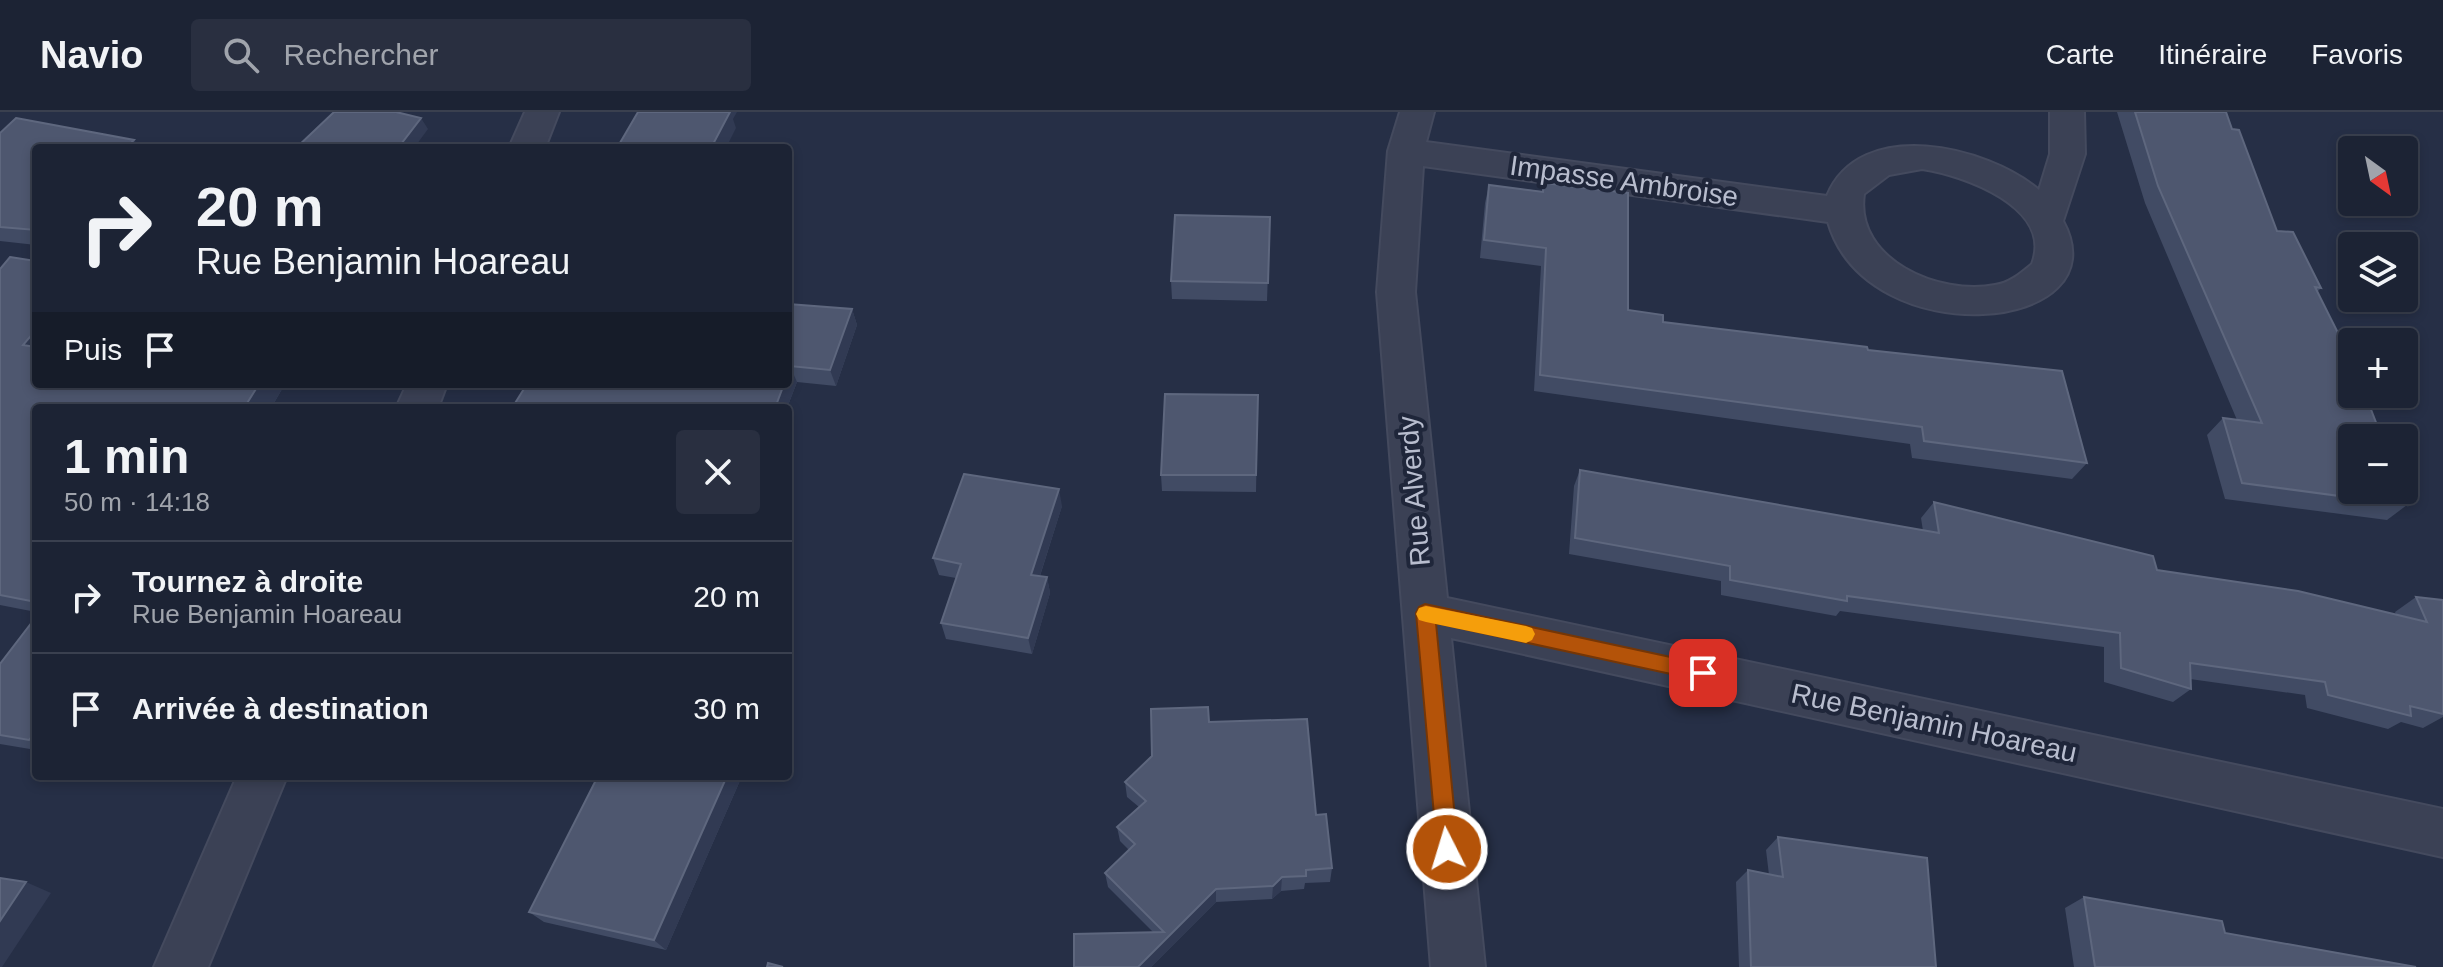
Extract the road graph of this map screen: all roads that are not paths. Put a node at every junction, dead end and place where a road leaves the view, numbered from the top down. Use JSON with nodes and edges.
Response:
{"nodes":[{"id":1,"x":542,"y":112,"type":"edge"},
{"id":2,"x":2067,"y":112,"type":"edge"},
{"id":3,"x":1411,"y":132,"type":"edge"},
{"id":4,"x":529,"y":144,"type":"edge"},
{"id":5,"x":1842,"y":211,"type":"junction"},
{"id":6,"x":2045,"y":219,"type":"junction"},
{"id":7,"x":1425,"y":613,"type":"junction"},
{"id":8,"x":260,"y":780,"type":"edge"},
{"id":9,"x":2443,"y":833,"type":"edge"},
{"id":10,"x":181,"y":967,"type":"edge"},
{"id":11,"x":1458,"y":967,"type":"edge"}],
"edges":[{"from":1,"to":4,"type":"street"},
{"from":2,"to":6,"type":"street"},
{"from":3,"to":5,"type":"street","name":"Impasse Ambroise"},
{"from":3,"to":7,"type":"street","name":"Rue Alverdy"},
{"from":5,"to":6,"type":"street"},
{"from":5,"to":6,"type":"street"},
{"from":7,"to":9,"type":"street","name":"Rue Benjamin Hoareau"},
{"from":7,"to":11,"type":"street","name":"Rue Alverdy"},
{"from":8,"to":10,"type":"street"}]}
